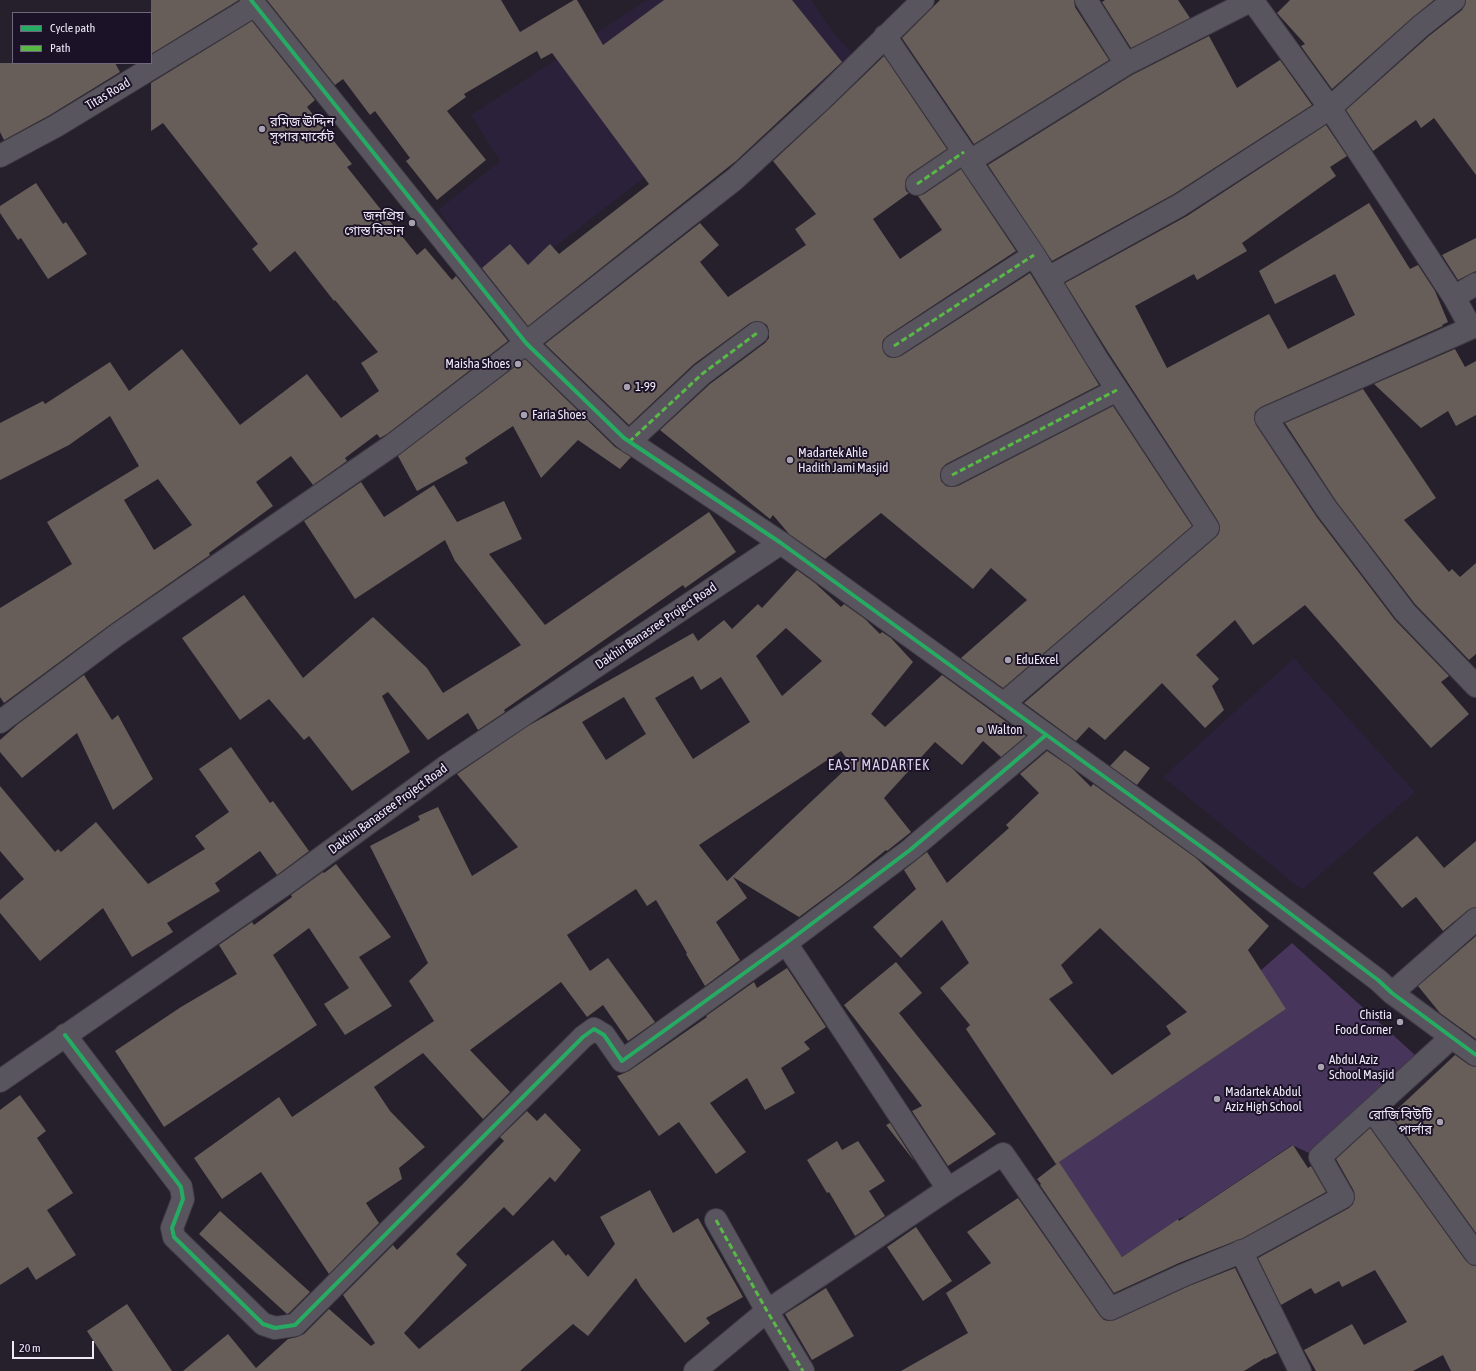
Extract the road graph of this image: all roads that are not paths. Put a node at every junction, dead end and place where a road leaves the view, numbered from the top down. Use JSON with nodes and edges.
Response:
{"nodes":[{"id":1,"x":923,"y":0,"type":"edge"},
{"id":2,"x":1086,"y":0,"type":"edge"},
{"id":3,"x":1454,"y":0,"type":"edge"},
{"id":4,"x":253,"y":3,"type":"edge"},
{"id":5,"x":885,"y":36,"type":"junction"},
{"id":6,"x":1126,"y":64,"type":"junction"},
{"id":7,"x":1330,"y":108,"type":"junction"},
{"id":8,"x":0,"y":156,"type":"edge"},
{"id":9,"x":967,"y":157,"type":"junction"},
{"id":10,"x":917,"y":184,"type":"dead end"},
{"id":11,"x":1034,"y":255,"type":"junction"},
{"id":12,"x":1048,"y":278,"type":"junction"},
{"id":13,"x":1476,"y":284,"type":"edge"},
{"id":14,"x":1454,"y":297,"type":"junction"},
{"id":15,"x":757,"y":333,"type":"dead end"},
{"id":16,"x":526,"y":343,"type":"junction"},
{"id":17,"x":894,"y":346,"type":"dead end"},
{"id":18,"x":1117,"y":390,"type":"junction"},
{"id":19,"x":629,"y":442,"type":"junction"},
{"id":20,"x":952,"y":475,"type":"dead end"},
{"id":21,"x":781,"y":543,"type":"junction"},
{"id":22,"x":1476,"y":686,"type":"edge"},
{"id":23,"x":1003,"y":704,"type":"junction"},
{"id":24,"x":0,"y":722,"type":"edge"},
{"id":25,"x":1046,"y":735,"type":"junction"},
{"id":26,"x":1476,"y":919,"type":"edge"},
{"id":27,"x":786,"y":943,"type":"junction"},
{"id":28,"x":1392,"y":993,"type":"junction"},
{"id":29,"x":65,"y":1036,"type":"junction"},
{"id":30,"x":1452,"y":1037,"type":"junction"},
{"id":31,"x":1476,"y":1055,"type":"edge"},
{"id":32,"x":0,"y":1081,"type":"edge"},
{"id":33,"x":1372,"y":1110,"type":"junction"},
{"id":34,"x":948,"y":1189,"type":"junction"},
{"id":35,"x":716,"y":1220,"type":"dead end"},
{"id":36,"x":1241,"y":1251,"type":"junction"},
{"id":37,"x":1476,"y":1254,"type":"edge"},
{"id":38,"x":767,"y":1311,"type":"junction"},
{"id":39,"x":695,"y":1371,"type":"edge"},
{"id":40,"x":803,"y":1371,"type":"edge"},
{"id":41,"x":1300,"y":1371,"type":"edge"}],
"edges":[{"from":1,"to":5,"type":"street"},
{"from":2,"to":6,"type":"street"},
{"from":3,"to":7,"type":"street"},
{"from":4,"to":8,"type":"street","name":"Titas Road"},
{"from":4,"to":16,"type":"street"},
{"from":5,"to":9,"type":"street"},
{"from":5,"to":16,"type":"street"},
{"from":6,"to":7,"type":"street"},
{"from":6,"to":9,"type":"street"},
{"from":7,"to":12,"type":"street"},
{"from":7,"to":14,"type":"street"},
{"from":9,"to":10,"type":"street"},
{"from":9,"to":11,"type":"street"},
{"from":11,"to":12,"type":"street"},
{"from":11,"to":17,"type":"street"},
{"from":12,"to":18,"type":"street"},
{"from":13,"to":14,"type":"street"},
{"from":14,"to":22,"type":"street"},
{"from":15,"to":19,"type":"street"},
{"from":16,"to":19,"type":"street"},
{"from":16,"to":24,"type":"street"},
{"from":18,"to":20,"type":"street"},
{"from":18,"to":23,"type":"street"},
{"from":19,"to":21,"type":"street"},
{"from":21,"to":23,"type":"street"},
{"from":21,"to":29,"type":"street","name":"Dakhin Banasree Project Road"},
{"from":23,"to":25,"type":"street"},
{"from":25,"to":27,"type":"street"},
{"from":25,"to":28,"type":"street"},
{"from":26,"to":28,"type":"street"},
{"from":27,"to":29,"type":"street"},
{"from":27,"to":34,"type":"street"},
{"from":28,"to":30,"type":"street"},
{"from":29,"to":32,"type":"street","name":"Dakhin Banasree Project Road"},
{"from":30,"to":31,"type":"street"},
{"from":30,"to":33,"type":"street"},
{"from":33,"to":36,"type":"street"},
{"from":33,"to":37,"type":"street"},
{"from":34,"to":36,"type":"street"},
{"from":34,"to":38,"type":"street"},
{"from":35,"to":38,"type":"street"},
{"from":36,"to":41,"type":"street"},
{"from":38,"to":39,"type":"street"},
{"from":38,"to":40,"type":"street"}]}
